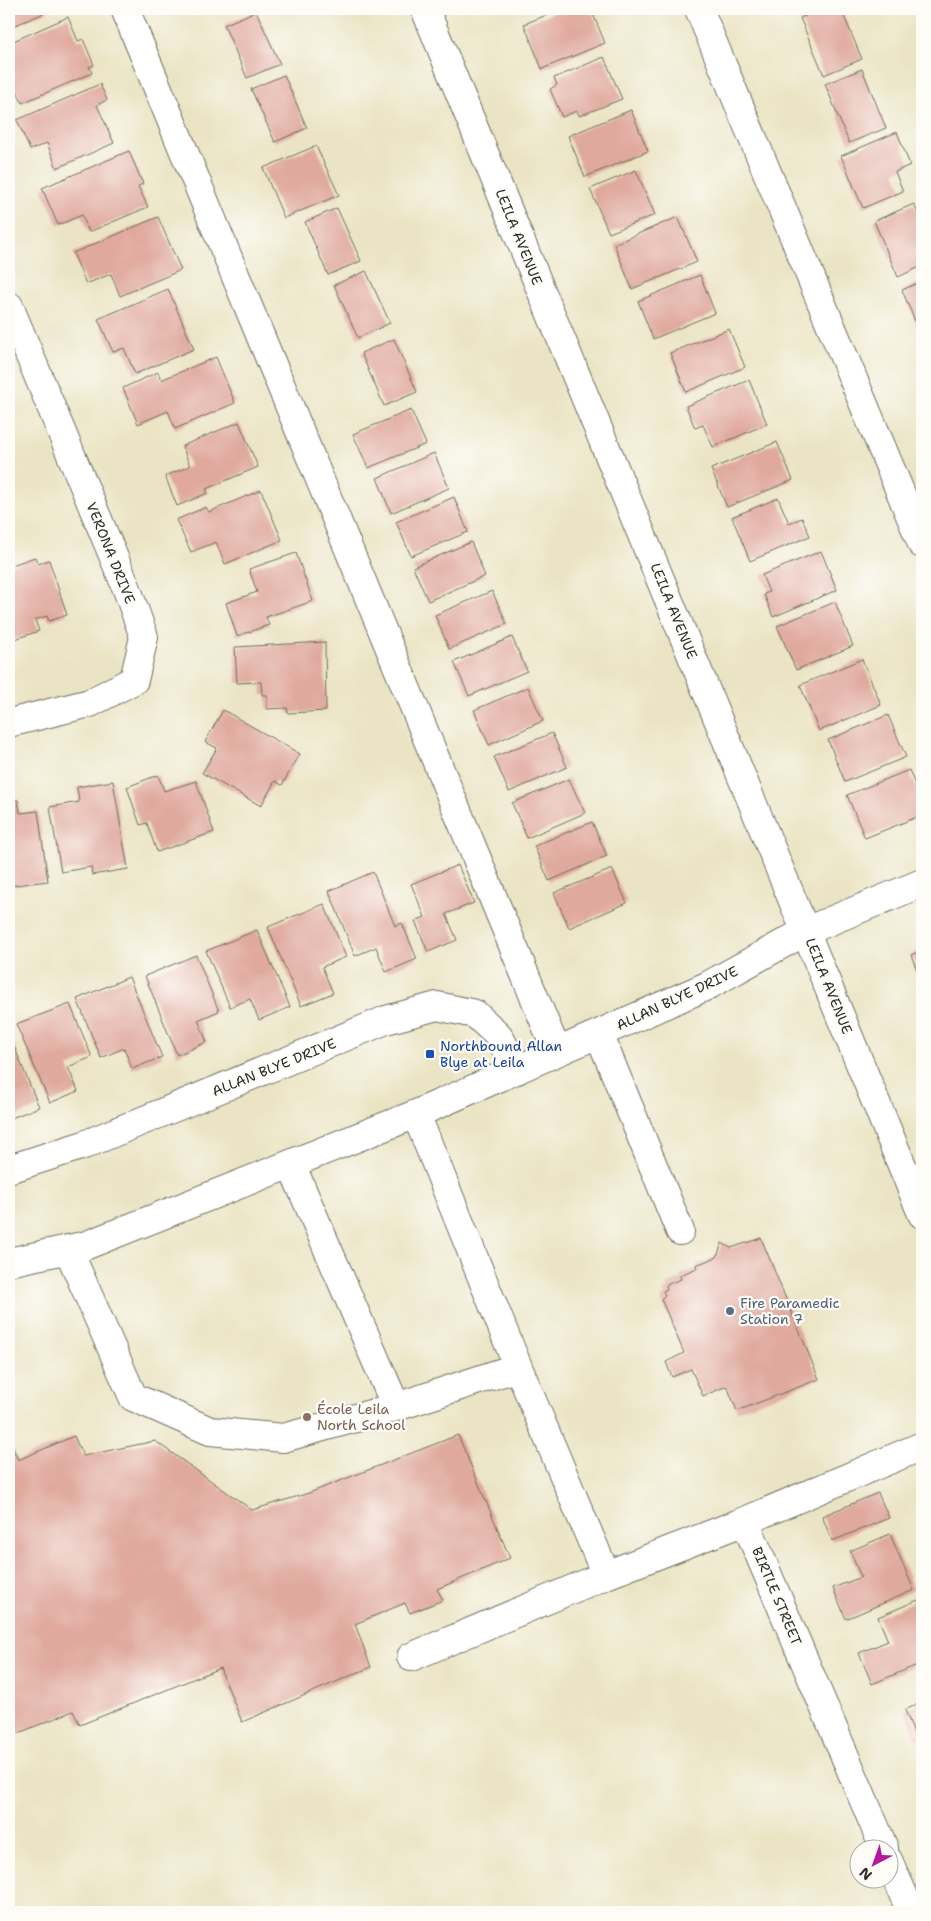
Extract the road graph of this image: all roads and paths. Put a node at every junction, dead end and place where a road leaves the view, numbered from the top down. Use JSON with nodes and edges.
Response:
{"nodes":[{"id":1,"x":125,"y":9,"type":"edge"},
{"id":2,"x":425,"y":9,"type":"edge"},
{"id":3,"x":699,"y":9,"type":"edge"},
{"id":4,"x":9,"y":306,"type":"edge"},
{"id":5,"x":922,"y":544,"type":"edge"},
{"id":6,"x":9,"y":723,"type":"edge"},
{"id":7,"x":922,"y":883,"type":"edge"},
{"id":8,"x":806,"y":931,"type":"junction"},
{"id":9,"x":599,"y":1034,"type":"junction"},
{"id":10,"x":557,"y":1052,"type":"junction"},
{"id":11,"x":517,"y":1070,"type":"junction"},
{"id":12,"x":416,"y":1114,"type":"junction"},
{"id":13,"x":292,"y":1164,"type":"junction"},
{"id":14,"x":9,"y":1169,"type":"edge"},
{"id":15,"x":922,"y":1214,"type":"edge"},
{"id":16,"x":680,"y":1231,"type":"dead end"},
{"id":17,"x":68,"y":1249,"type":"junction"},
{"id":18,"x":9,"y":1262,"type":"edge"},
{"id":19,"x":518,"y":1366,"type":"junction"},
{"id":20,"x":396,"y":1407,"type":"junction"},
{"id":21,"x":922,"y":1446,"type":"edge"},
{"id":22,"x":745,"y":1521,"type":"junction"},
{"id":23,"x":606,"y":1576,"type":"junction"},
{"id":24,"x":411,"y":1657,"type":"dead end"},
{"id":25,"x":880,"y":1838,"type":"edge"},
{"id":26,"x":898,"y":1883,"type":"edge"},
{"id":27,"x":911,"y":1912,"type":"edge"}],
"edges":[{"from":1,"to":10,"type":"street"},
{"from":2,"to":8,"type":"street","name":"LEILA AVENUE"},
{"from":3,"to":5,"type":"street"},
{"from":4,"to":6,"type":"street","name":"VERONA DRIVE"},
{"from":7,"to":8,"type":"street","name":"ALLAN BLYE DRIVE"},
{"from":8,"to":9,"type":"street","name":"ALLAN BLYE DRIVE"},
{"from":8,"to":15,"type":"street","name":"LEILA AVENUE"},
{"from":9,"to":10,"type":"street","name":"ALLAN BLYE DRIVE"},
{"from":9,"to":16,"type":"street"},
{"from":10,"to":11,"type":"street","name":"ALLAN BLYE DRIVE"},
{"from":11,"to":12,"type":"street","name":"ALLAN BLYE DRIVE"},
{"from":11,"to":14,"type":"street","name":"ALLAN BLYE DRIVE"},
{"from":12,"to":13,"type":"street","name":"ALLAN BLYE DRIVE"},
{"from":12,"to":19,"type":"street"},
{"from":13,"to":17,"type":"street","name":"ALLAN BLYE DRIVE"},
{"from":13,"to":20,"type":"street"},
{"from":17,"to":18,"type":"street","name":"ALLAN BLYE DRIVE"},
{"from":17,"to":20,"type":"street"},
{"from":19,"to":20,"type":"street"},
{"from":19,"to":23,"type":"street"},
{"from":21,"to":22,"type":"street"},
{"from":22,"to":23,"type":"street"},
{"from":22,"to":25,"type":"street","name":"BIRTLE STREET"},
{"from":23,"to":24,"type":"street"},
{"from":26,"to":27,"type":"street"}]}
